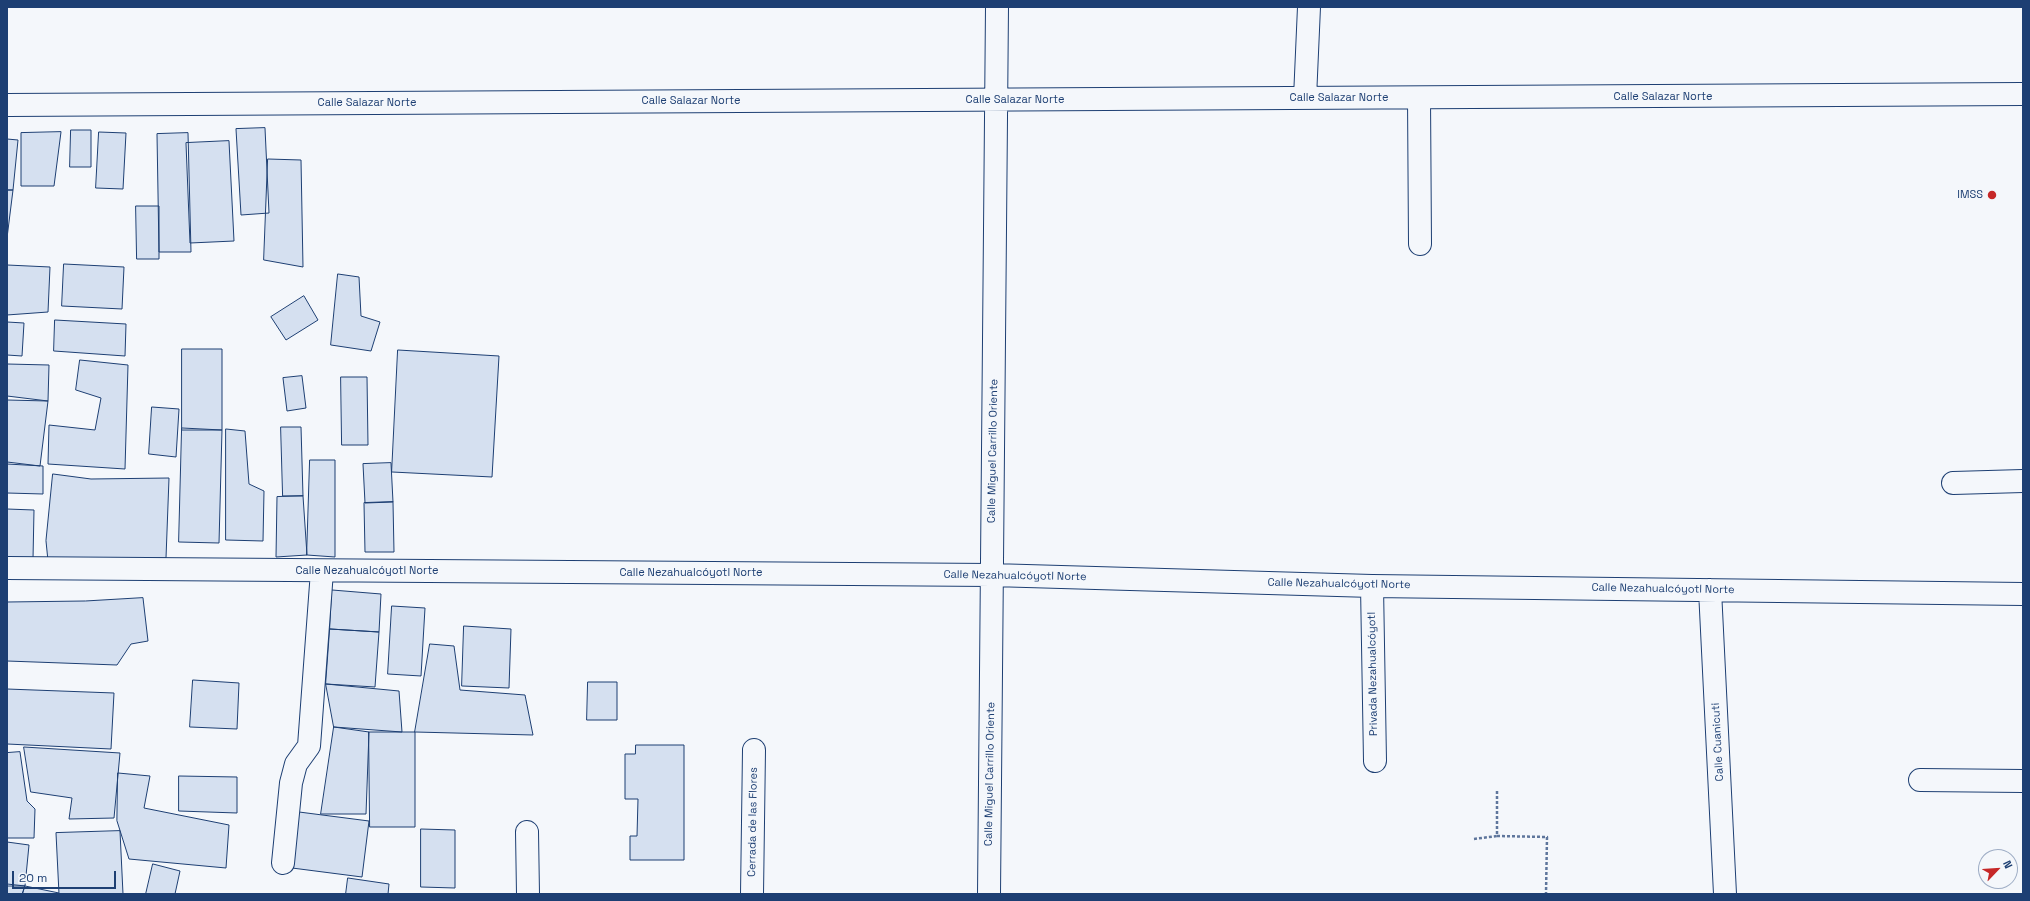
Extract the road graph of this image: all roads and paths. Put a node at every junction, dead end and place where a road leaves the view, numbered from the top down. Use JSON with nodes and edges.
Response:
{"nodes":[{"id":1,"x":997,"y":7,"type":"edge"},
{"id":2,"x":1309,"y":7,"type":"edge"},
{"id":3,"x":2023,"y":94,"type":"edge"},
{"id":4,"x":1305,"y":98,"type":"junction"},
{"id":5,"x":1419,"y":98,"type":"junction"},
{"id":6,"x":997,"y":100,"type":"junction"},
{"id":7,"x":7,"y":105,"type":"edge"},
{"id":8,"x":1420,"y":244,"type":"dead end"},
{"id":9,"x":2023,"y":481,"type":"edge"},
{"id":10,"x":1953,"y":483,"type":"dead end"},
{"id":11,"x":7,"y":568,"type":"edge"},
{"id":12,"x":322,"y":571,"type":"junction"},
{"id":13,"x":992,"y":575,"type":"junction"},
{"id":14,"x":1372,"y":586,"type":"junction"},
{"id":15,"x":1710,"y":590,"type":"junction"},
{"id":16,"x":2023,"y":594,"type":"edge"},
{"id":17,"x":754,"y":750,"type":"dead end"},
{"id":18,"x":1375,"y":761,"type":"dead end"},
{"id":19,"x":1920,"y":780,"type":"dead end"},
{"id":20,"x":2023,"y":781,"type":"edge"},
{"id":21,"x":1497,"y":791,"type":"dead end"},
{"id":22,"x":527,"y":832,"type":"dead end"},
{"id":23,"x":1497,"y":836,"type":"junction"},
{"id":24,"x":1474,"y":839,"type":"dead end"},
{"id":25,"x":283,"y":863,"type":"dead end"},
{"id":26,"x":528,"y":894,"type":"edge"},
{"id":27,"x":752,"y":894,"type":"edge"},
{"id":28,"x":989,"y":894,"type":"edge"},
{"id":29,"x":1546,"y":894,"type":"edge"},
{"id":30,"x":1725,"y":894,"type":"edge"}],
"edges":[{"from":1,"to":6,"type":"street","name":"Calle Miguel Carrillo Oriente"},
{"from":2,"to":4,"type":"street"},
{"from":3,"to":5,"type":"street","name":"Calle Salazar Norte"},
{"from":4,"to":5,"type":"street","name":"Calle Salazar Norte"},
{"from":4,"to":6,"type":"street","name":"Calle Salazar Norte"},
{"from":5,"to":8,"type":"street"},
{"from":6,"to":7,"type":"street","name":"Calle Salazar Norte"},
{"from":6,"to":13,"type":"street","name":"Calle Miguel Carrillo Oriente"},
{"from":9,"to":10,"type":"street"},
{"from":11,"to":12,"type":"street","name":"Calle Nezahualcóyotl Norte"},
{"from":12,"to":13,"type":"street","name":"Calle Nezahualcóyotl Norte"},
{"from":12,"to":25,"type":"street"},
{"from":13,"to":14,"type":"street","name":"Calle Nezahualcóyotl Norte"},
{"from":13,"to":28,"type":"street","name":"Calle Miguel Carrillo Oriente"},
{"from":14,"to":15,"type":"street","name":"Calle Nezahualcóyotl Norte"},
{"from":14,"to":18,"type":"street","name":"Privada Nezahualcóyotl"},
{"from":15,"to":16,"type":"street","name":"Calle Nezahualcóyotl Norte"},
{"from":15,"to":30,"type":"street","name":"Calle Cuanicuti"},
{"from":17,"to":27,"type":"street","name":"Cerrada de las Flores"},
{"from":19,"to":20,"type":"street"},
{"from":21,"to":23,"type":"path"},
{"from":22,"to":26,"type":"street"},
{"from":23,"to":24,"type":"path"},
{"from":23,"to":29,"type":"path"}]}
